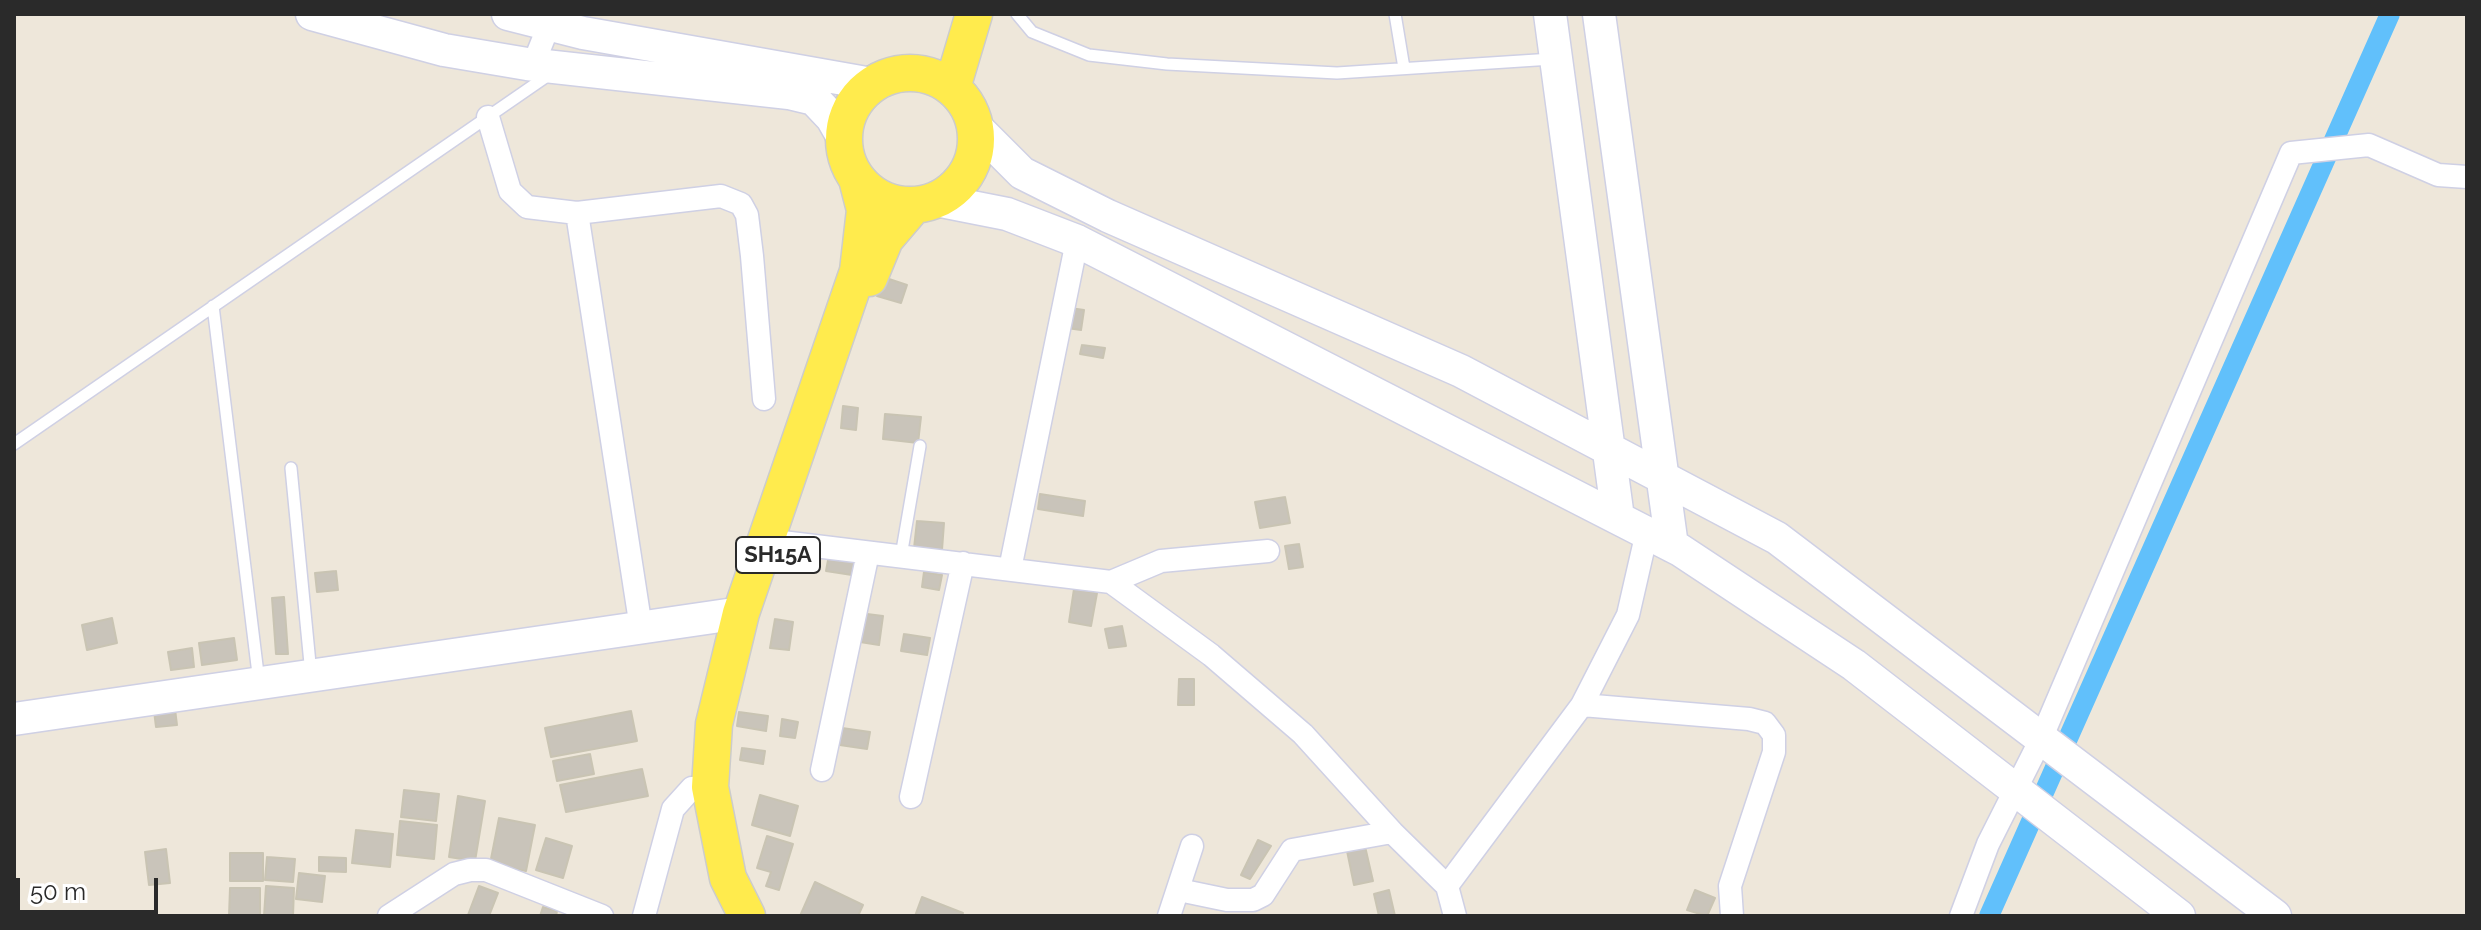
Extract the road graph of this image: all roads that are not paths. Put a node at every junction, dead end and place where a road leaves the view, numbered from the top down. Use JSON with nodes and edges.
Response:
{"nodes":[{"id":1,"x":312,"y":14,"type":"edge"},
{"id":2,"x":508,"y":14,"type":"edge"},
{"id":3,"x":952,"y":14,"type":"edge"},
{"id":4,"x":974,"y":14,"type":"edge"},
{"id":5,"x":1017,"y":14,"type":"edge"},
{"id":6,"x":1395,"y":14,"type":"edge"},
{"id":7,"x":1550,"y":14,"type":"edge"},
{"id":8,"x":1599,"y":14,"type":"edge"},
{"id":9,"x":548,"y":20,"type":"edge"},
{"id":10,"x":563,"y":53,"type":"junction"},
{"id":11,"x":1556,"y":58,"type":"junction"},
{"id":12,"x":1404,"y":68,"type":"junction"},
{"id":13,"x":913,"y":73,"type":"junction"},
{"id":14,"x":872,"y":84,"type":"junction"},
{"id":15,"x":952,"y":88,"type":"junction"},
{"id":16,"x":488,"y":117,"type":"junction"},
{"id":17,"x":974,"y":125,"type":"junction"},
{"id":18,"x":844,"y":139,"type":"junction"},
{"id":19,"x":1569,"y":149,"type":"junction"},
{"id":20,"x":1618,"y":149,"type":"junction"},
{"id":21,"x":2467,"y":177,"type":"edge"},
{"id":22,"x":857,"y":179,"type":"junction"},
{"id":23,"x":925,"y":203,"type":"junction"},
{"id":24,"x":577,"y":213,"type":"junction"},
{"id":25,"x":1077,"y":241,"type":"junction"},
{"id":26,"x":213,"y":306,"type":"junction"},
{"id":27,"x":764,"y":399,"type":"dead end"},
{"id":28,"x":14,"y":444,"type":"edge"},
{"id":29,"x":806,"y":446,"type":"junction"},
{"id":30,"x":920,"y":446,"type":"dead end"},
{"id":31,"x":1611,"y":448,"type":"junction"},
{"id":32,"x":291,"y":468,"type":"dead end"},
{"id":33,"x":1665,"y":476,"type":"junction"},
{"id":34,"x":1618,"y":518,"type":"junction"},
{"id":35,"x":1660,"y":539,"type":"junction"},
{"id":36,"x":782,"y":542,"type":"junction"},
{"id":37,"x":1268,"y":551,"type":"dead end"},
{"id":38,"x":868,"y":553,"type":"junction"},
{"id":39,"x":901,"y":556,"type":"junction"},
{"id":40,"x":963,"y":563,"type":"junction"},
{"id":41,"x":1010,"y":569,"type":"junction"},
{"id":42,"x":1111,"y":582,"type":"junction"},
{"id":43,"x":741,"y":613,"type":"junction"},
{"id":44,"x":641,"y":628,"type":"junction"},
{"id":45,"x":311,"y":674,"type":"junction"},
{"id":46,"x":259,"y":682,"type":"junction"},
{"id":47,"x":1582,"y":705,"type":"junction"},
{"id":48,"x":14,"y":719,"type":"edge"},
{"id":49,"x":2046,"y":743,"type":"junction"},
{"id":50,"x":822,"y":770,"type":"dead end"},
{"id":51,"x":710,"y":787,"type":"junction"},
{"id":52,"x":2020,"y":792,"type":"junction"},
{"id":53,"x":911,"y":797,"type":"dead end"},
{"id":54,"x":1392,"y":832,"type":"junction"},
{"id":55,"x":1192,"y":846,"type":"dead end"},
{"id":56,"x":1447,"y":886,"type":"junction"},
{"id":57,"x":1179,"y":890,"type":"junction"},
{"id":58,"x":389,"y":916,"type":"edge"},
{"id":59,"x":599,"y":916,"type":"edge"},
{"id":60,"x":644,"y":916,"type":"edge"},
{"id":61,"x":747,"y":916,"type":"edge"},
{"id":62,"x":765,"y":916,"type":"edge"},
{"id":63,"x":1169,"y":916,"type":"edge"},
{"id":64,"x":1455,"y":916,"type":"edge"},
{"id":65,"x":1732,"y":916,"type":"edge"},
{"id":66,"x":1961,"y":916,"type":"edge"},
{"id":67,"x":2179,"y":916,"type":"edge"},
{"id":68,"x":2275,"y":916,"type":"edge"}],
"edges":[{"from":1,"to":10,"type":"street"},
{"from":2,"to":9,"type":"street"},
{"from":3,"to":13,"type":"main road"},
{"from":4,"to":15,"type":"main road"},
{"from":5,"to":12,"type":"lane"},
{"from":6,"to":12,"type":"lane"},
{"from":7,"to":11,"type":"street"},
{"from":8,"to":20,"type":"street"},
{"from":9,"to":10,"type":"street"},
{"from":9,"to":10,"type":"street"},
{"from":10,"to":14,"type":"street"},
{"from":10,"to":16,"type":"lane"},
{"from":10,"to":18,"type":"street"},
{"from":11,"to":12,"type":"lane"},
{"from":11,"to":19,"type":"street"},
{"from":13,"to":14,"type":"main road"},
{"from":13,"to":15,"type":"main road"},
{"from":14,"to":18,"type":"main road"},
{"from":15,"to":17,"type":"main road"},
{"from":16,"to":24,"type":"street"},
{"from":16,"to":26,"type":"lane"},
{"from":17,"to":23,"type":"main road"},
{"from":17,"to":31,"type":"street"},
{"from":18,"to":22,"type":"main road"},
{"from":19,"to":20,"type":"street"},
{"from":19,"to":31,"type":"street"},
{"from":20,"to":33,"type":"street"},
{"from":21,"to":49,"type":"street"},
{"from":22,"to":23,"type":"main road"},
{"from":22,"to":29,"type":"main road","number":"SH15A"},
{"from":23,"to":25,"type":"street"},
{"from":23,"to":29,"type":"main road","number":"SH15A"},
{"from":24,"to":27,"type":"street"},
{"from":24,"to":44,"type":"street"},
{"from":25,"to":34,"type":"street"},
{"from":25,"to":41,"type":"street"},
{"from":26,"to":28,"type":"lane"},
{"from":26,"to":46,"type":"lane"},
{"from":29,"to":36,"type":"main road","number":"SH15A"},
{"from":29,"to":43,"type":"main road","number":"SH15A"},
{"from":30,"to":39,"type":"lane"},
{"from":31,"to":33,"type":"street"},
{"from":31,"to":34,"type":"street"},
{"from":32,"to":45,"type":"lane"},
{"from":33,"to":35,"type":"street"},
{"from":33,"to":49,"type":"street"},
{"from":34,"to":35,"type":"street"},
{"from":35,"to":47,"type":"street"},
{"from":35,"to":52,"type":"street"},
{"from":36,"to":38,"type":"street"},
{"from":36,"to":62,"type":"main road","number":"SH15A"},
{"from":37,"to":42,"type":"street"},
{"from":38,"to":39,"type":"street"},
{"from":38,"to":50,"type":"street"},
{"from":39,"to":40,"type":"street"},
{"from":40,"to":41,"type":"street"},
{"from":40,"to":53,"type":"street"},
{"from":41,"to":42,"type":"street"},
{"from":42,"to":54,"type":"street"},
{"from":43,"to":44,"type":"street"},
{"from":43,"to":51,"type":"main road","number":"SH15A"},
{"from":44,"to":45,"type":"street"},
{"from":45,"to":46,"type":"street"},
{"from":46,"to":48,"type":"street"},
{"from":47,"to":56,"type":"street"},
{"from":47,"to":65,"type":"street"},
{"from":49,"to":52,"type":"street"},
{"from":49,"to":68,"type":"street"},
{"from":51,"to":60,"type":"street"},
{"from":51,"to":61,"type":"main road","number":"SH15A"},
{"from":52,"to":66,"type":"street"},
{"from":52,"to":67,"type":"street"},
{"from":54,"to":56,"type":"street"},
{"from":54,"to":57,"type":"street"},
{"from":55,"to":57,"type":"street"},
{"from":56,"to":64,"type":"street"},
{"from":57,"to":63,"type":"street"},
{"from":58,"to":59,"type":"street"}]}
